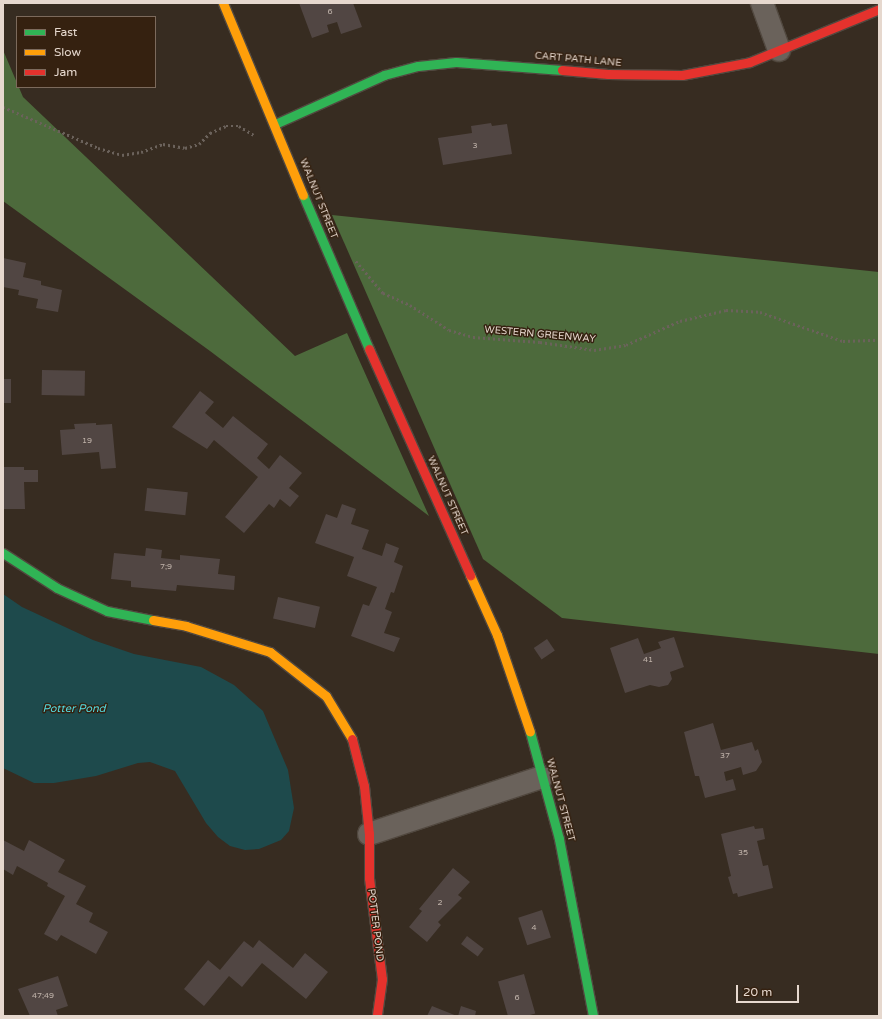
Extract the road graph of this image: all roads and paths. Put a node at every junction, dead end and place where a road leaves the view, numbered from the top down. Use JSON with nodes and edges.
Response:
{"nodes":[{"id":1,"x":223,"y":3,"type":"edge"},
{"id":2,"x":762,"y":3,"type":"edge"},
{"id":3,"x":879,"y":9,"type":"edge"},
{"id":4,"x":779,"y":50,"type":"junction"},
{"id":5,"x":3,"y":107,"type":"edge"},
{"id":6,"x":275,"y":124,"type":"junction"},
{"id":7,"x":256,"y":137,"type":"dead end"},
{"id":8,"x":350,"y":255,"type":"dead end"},
{"id":9,"x":879,"y":340,"type":"edge"},
{"id":10,"x":3,"y":554,"type":"edge"},
{"id":11,"x":542,"y":776,"type":"junction"},
{"id":12,"x":369,"y":834,"type":"junction"},
{"id":13,"x":377,"y":1016,"type":"edge"},
{"id":14,"x":593,"y":1016,"type":"edge"}],
"edges":[{"from":1,"to":6,"type":"street","name":"WALNUT STREET"},
{"from":2,"to":4,"type":"street"},
{"from":3,"to":4,"type":"street","name":"CART PATH LANE"},
{"from":4,"to":6,"type":"street","name":"CART PATH LANE"},
{"from":5,"to":7,"type":"path"},
{"from":6,"to":11,"type":"street","name":"WALNUT STREET"},
{"from":8,"to":9,"type":"path","name":"WESTERN GREENWAY"},
{"from":10,"to":12,"type":"street","name":"POTTER POND"},
{"from":11,"to":12,"type":"street"},
{"from":11,"to":14,"type":"street","name":"WALNUT STREET"},
{"from":12,"to":13,"type":"street","name":"POTTER POND"}]}
